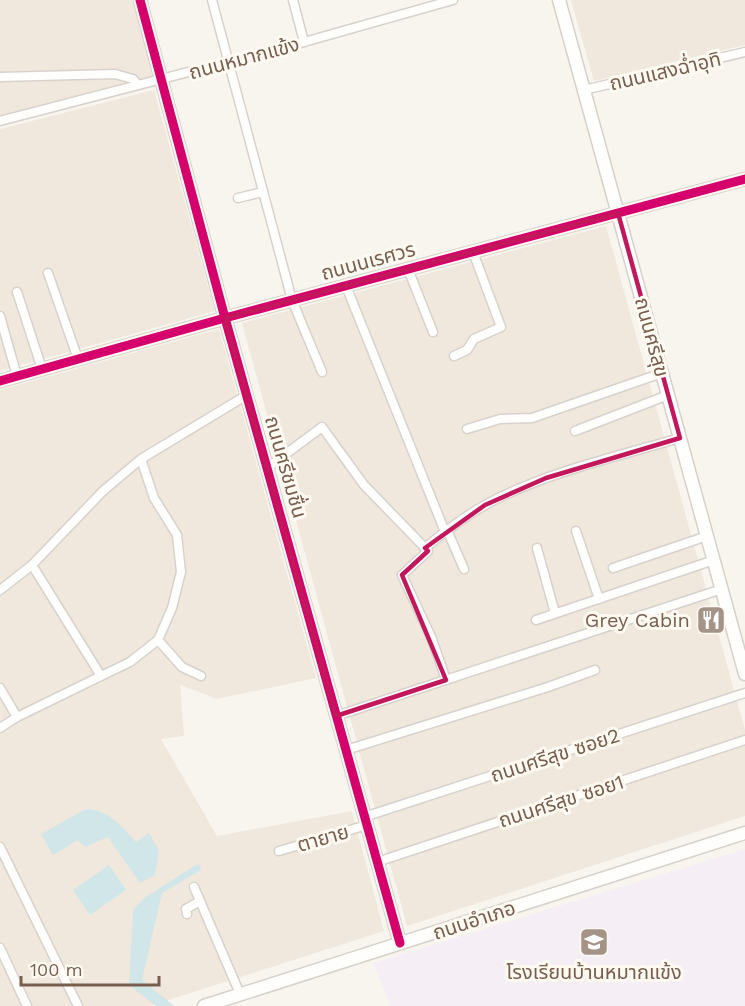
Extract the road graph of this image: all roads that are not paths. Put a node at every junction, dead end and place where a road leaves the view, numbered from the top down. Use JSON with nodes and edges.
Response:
{"nodes":[{"id":1,"x":140,"y":0,"type":"edge"},
{"id":2,"x":212,"y":0,"type":"edge"},
{"id":3,"x":293,"y":0,"type":"edge"},
{"id":4,"x":453,"y":0,"type":"edge"},
{"id":5,"x":559,"y":0,"type":"edge"},
{"id":6,"x":304,"y":42,"type":"junction"},
{"id":7,"x":745,"y":52,"type":"edge"},
{"id":8,"x":229,"y":62,"type":"junction"},
{"id":9,"x":0,"y":77,"type":"edge"},
{"id":10,"x":162,"y":79,"type":"junction"},
{"id":11,"x":138,"y":85,"type":"junction"},
{"id":12,"x":584,"y":90,"type":"junction"},
{"id":13,"x":0,"y":121,"type":"edge"},
{"id":14,"x":745,"y":178,"type":"edge"},
{"id":15,"x":262,"y":192,"type":"junction"},
{"id":16,"x":238,"y":198,"type":"dead end"},
{"id":17,"x":618,"y":213,"type":"junction"},
{"id":18,"x":473,"y":252,"type":"junction"},
{"id":19,"x":408,"y":269,"type":"junction"},
{"id":20,"x":48,"y":273,"type":"dead end"},
{"id":21,"x":346,"y":286,"type":"junction"},
{"id":22,"x":17,"y":292,"type":"dead end"},
{"id":23,"x":292,"y":300,"type":"junction"},
{"id":24,"x":0,"y":316,"type":"edge"},
{"id":25,"x":225,"y":318,"type":"junction"},
{"id":26,"x":433,"y":332,"type":"dead end"},
{"id":27,"x":454,"y":356,"type":"dead end"},
{"id":28,"x":78,"y":359,"type":"junction"},
{"id":29,"x":42,"y":369,"type":"junction"},
{"id":30,"x":322,"y":372,"type":"dead end"},
{"id":31,"x":662,"y":373,"type":"junction"},
{"id":32,"x":17,"y":376,"type":"junction"},
{"id":33,"x":0,"y":381,"type":"edge"},
{"id":34,"x":247,"y":395,"type":"junction"},
{"id":35,"x":668,"y":395,"type":"junction"},
{"id":36,"x":467,"y":429,"type":"dead end"},
{"id":37,"x":575,"y":431,"type":"dead end"},
{"id":38,"x":680,"y":438,"type":"junction"},
{"id":39,"x":141,"y":459,"type":"junction"},
{"id":40,"x":267,"y":468,"type":"junction"},
{"id":41,"x":446,"y":531,"type":"junction"},
{"id":42,"x":576,"y":531,"type":"dead end"},
{"id":43,"x":707,"y":536,"type":"junction"},
{"id":44,"x":425,"y":548,"type":"junction"},
{"id":45,"x":537,"y":548,"type":"dead end"},
{"id":46,"x":714,"y":560,"type":"junction"},
{"id":47,"x":32,"y":565,"type":"junction"},
{"id":48,"x":613,"y":568,"type":"dead end"},
{"id":49,"x":464,"y":569,"type":"dead end"},
{"id":50,"x":722,"y":589,"type":"junction"},
{"id":51,"x":0,"y":590,"type":"edge"},
{"id":52,"x":599,"y":599,"type":"junction"},
{"id":53,"x":555,"y":614,"type":"junction"},
{"id":54,"x":536,"y":620,"type":"dead end"},
{"id":55,"x":158,"y":640,"type":"junction"},
{"id":56,"x":595,"y":670,"type":"dead end"},
{"id":57,"x":745,"y":674,"type":"edge"},
{"id":58,"x":101,"y":676,"type":"junction"},
{"id":59,"x":201,"y":676,"type":"dead end"},
{"id":60,"x":446,"y":680,"type":"junction"},
{"id":61,"x":0,"y":688,"type":"edge"},
{"id":62,"x":745,"y":693,"type":"edge"},
{"id":63,"x":336,"y":716,"type":"junction"},
{"id":64,"x":17,"y":717,"type":"junction"},
{"id":65,"x":0,"y":728,"type":"edge"},
{"id":66,"x":745,"y":740,"type":"edge"},
{"id":67,"x":346,"y":750,"type":"junction"},
{"id":68,"x":366,"y":821,"type":"junction"},
{"id":69,"x":745,"y":833,"type":"edge"},
{"id":70,"x":0,"y":848,"type":"edge"},
{"id":71,"x":279,"y":851,"type":"dead end"},
{"id":72,"x":3,"y":859,"type":"edge"},
{"id":73,"x":377,"y":862,"type":"junction"},
{"id":74,"x":194,"y":887,"type":"dead end"},
{"id":75,"x":200,"y":901,"type":"junction"},
{"id":76,"x":188,"y":915,"type":"dead end"},
{"id":77,"x":400,"y":944,"type":"junction"},
{"id":78,"x":0,"y":948,"type":"edge"},
{"id":79,"x":240,"y":994,"type":"junction"},
{"id":80,"x":27,"y":1006,"type":"edge"},
{"id":81,"x":78,"y":1006,"type":"edge"},
{"id":82,"x":204,"y":1006,"type":"edge"}],
"edges":[{"from":1,"to":10,"type":"street","name":"ถนนศรีชมชื่น"},
{"from":2,"to":8,"type":"street"},
{"from":3,"to":6,"type":"street"},
{"from":4,"to":6,"type":"street","name":"ถนนหมากแข้ง"},
{"from":5,"to":12,"type":"street","name":"ถนนศรีสุข"},
{"from":6,"to":8,"type":"street","name":"ถนนหมากแข้ง"},
{"from":7,"to":12,"type":"street","name":"ถนนแสงฉ่ำอุทิ"},
{"from":8,"to":10,"type":"street","name":"ถนนหมากแข้ง"},
{"from":8,"to":15,"type":"street"},
{"from":9,"to":11,"type":"street"},
{"from":10,"to":11,"type":"street","name":"ถนนหมากแข้ง"},
{"from":10,"to":25,"type":"street","name":"ถนนศรีชมชื่น"},
{"from":11,"to":13,"type":"street","name":"ถนนหมากแข้ง"},
{"from":12,"to":17,"type":"street","name":"ถนนศรีสุข"},
{"from":14,"to":17,"type":"street","name":"ถนนนเรศวร"},
{"from":15,"to":16,"type":"street"},
{"from":15,"to":23,"type":"street"},
{"from":17,"to":18,"type":"street","name":"ถนนนเรศวร"},
{"from":17,"to":31,"type":"street","name":"ถนนศรีสุข"},
{"from":18,"to":19,"type":"street","name":"ถนนนเรศวร"},
{"from":18,"to":27,"type":"street"},
{"from":19,"to":21,"type":"street","name":"ถนนนเรศวร"},
{"from":19,"to":26,"type":"street"},
{"from":20,"to":28,"type":"street"},
{"from":21,"to":23,"type":"street","name":"ถนนนเรศวร"},
{"from":21,"to":41,"type":"street"},
{"from":22,"to":29,"type":"street"},
{"from":23,"to":25,"type":"street","name":"ถนนนเรศวร"},
{"from":23,"to":30,"type":"street"},
{"from":24,"to":32,"type":"street"},
{"from":25,"to":28,"type":"street","name":"ถนนนเรศวร"},
{"from":25,"to":34,"type":"street","name":"ถนนศรีชมชื่น"},
{"from":28,"to":29,"type":"street","name":"ถนนนเรศวร"},
{"from":29,"to":32,"type":"street","name":"ถนนนเรศวร"},
{"from":31,"to":35,"type":"street","name":"ถนนศรีสุข"},
{"from":31,"to":36,"type":"street"},
{"from":32,"to":33,"type":"street","name":"ถนนนเรศวร"},
{"from":34,"to":39,"type":"street"},
{"from":34,"to":40,"type":"street","name":"ถนนศรีชมชื่น"},
{"from":35,"to":37,"type":"street"},
{"from":35,"to":38,"type":"street","name":"ถนนศรีสุข"},
{"from":38,"to":41,"type":"street"},
{"from":38,"to":43,"type":"street","name":"ถนนศรีสุข"},
{"from":39,"to":47,"type":"street"},
{"from":39,"to":55,"type":"street"},
{"from":40,"to":44,"type":"street"},
{"from":40,"to":63,"type":"street","name":"ถนนศรีชมชื่น"},
{"from":41,"to":44,"type":"street"},
{"from":41,"to":49,"type":"street"},
{"from":42,"to":52,"type":"street"},
{"from":43,"to":46,"type":"street","name":"ถนนศรีสุข"},
{"from":43,"to":48,"type":"street"},
{"from":44,"to":60,"type":"street"},
{"from":45,"to":53,"type":"street"},
{"from":46,"to":50,"type":"street","name":"ถนนศรีสุข"},
{"from":46,"to":52,"type":"street"},
{"from":47,"to":51,"type":"street"},
{"from":47,"to":58,"type":"street"},
{"from":50,"to":57,"type":"street","name":"ถนนศรีสุข"},
{"from":50,"to":60,"type":"street"},
{"from":52,"to":53,"type":"street"},
{"from":53,"to":54,"type":"street"},
{"from":55,"to":58,"type":"street"},
{"from":55,"to":59,"type":"street"},
{"from":56,"to":67,"type":"street"},
{"from":58,"to":64,"type":"street"},
{"from":60,"to":63,"type":"street"},
{"from":61,"to":64,"type":"street"},
{"from":62,"to":68,"type":"street","name":"ถนนศรีสุข ซอย2"},
{"from":63,"to":67,"type":"street","name":"ถนนศรีชมชื่น"},
{"from":64,"to":65,"type":"street"},
{"from":66,"to":73,"type":"street","name":"ถนนศรีสุข ซอย1"},
{"from":67,"to":68,"type":"street","name":"ถนนศรีชมชื่น"},
{"from":68,"to":71,"type":"street","name":"ตายาย"},
{"from":68,"to":73,"type":"street","name":"ถนนศรีชมชื่น"},
{"from":69,"to":77,"type":"street","name":"ถนนอำเภอ"},
{"from":70,"to":72,"type":"street"},
{"from":72,"to":81,"type":"street"},
{"from":73,"to":77,"type":"street","name":"ถนนศรีชมชื่น"},
{"from":74,"to":75,"type":"street"},
{"from":75,"to":76,"type":"street"},
{"from":75,"to":79,"type":"street"},
{"from":77,"to":79,"type":"street","name":"ถนนอำเภอ"},
{"from":78,"to":80,"type":"street"},
{"from":79,"to":82,"type":"street","name":"ถนนอำเภอ"}]}
